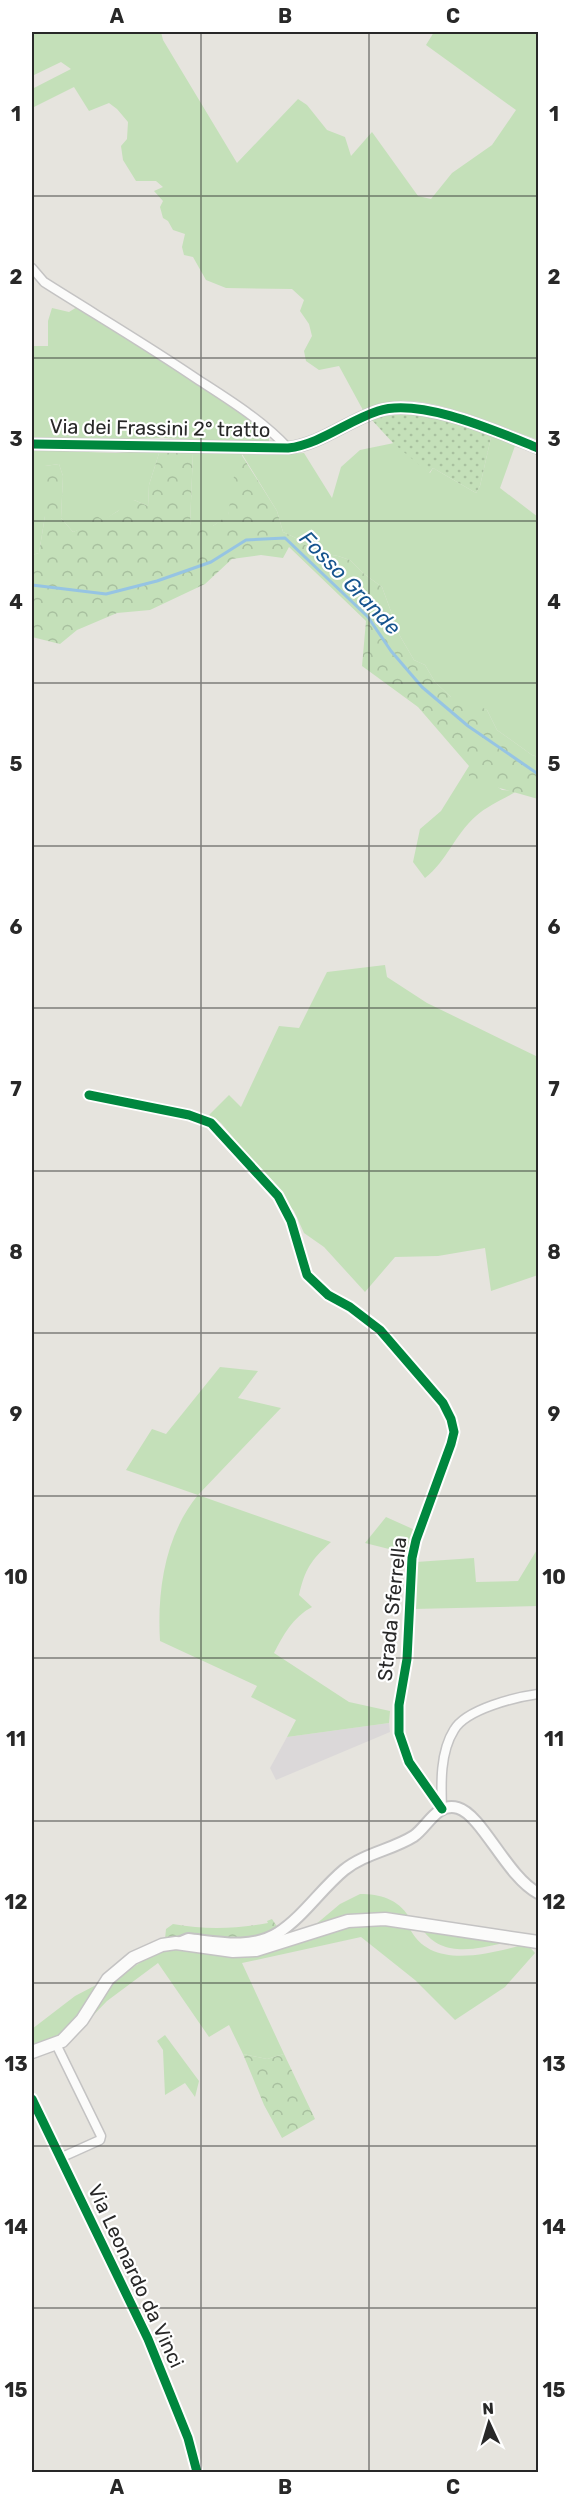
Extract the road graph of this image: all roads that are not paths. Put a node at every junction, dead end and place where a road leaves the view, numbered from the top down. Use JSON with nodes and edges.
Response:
{"nodes":[{"id":1,"x":32,"y":268,"type":"edge"},
{"id":2,"x":32,"y":444,"type":"edge"},
{"id":3,"x":288,"y":448,"type":"junction"},
{"id":4,"x":538,"y":448,"type":"edge"},
{"id":5,"x":89,"y":1095,"type":"dead end"},
{"id":6,"x":538,"y":1694,"type":"edge"},
{"id":7,"x":442,"y":1809,"type":"junction"},
{"id":8,"x":538,"y":1893,"type":"edge"},
{"id":9,"x":533,"y":1941,"type":"edge"},
{"id":10,"x":176,"y":1943,"type":"junction"},
{"id":11,"x":56,"y":2044,"type":"junction"},
{"id":12,"x":32,"y":2052,"type":"edge"},
{"id":13,"x":32,"y":2099,"type":"edge"},
{"id":14,"x":60,"y":2158,"type":"junction"},
{"id":15,"x":197,"y":2472,"type":"edge"}],
"edges":[{"from":1,"to":3,"type":"street"},
{"from":2,"to":3,"type":"street","name":"Via dei Frassini 2° tratto"},
{"from":3,"to":4,"type":"street","name":"Via dei Frassini 2° tratto"},
{"from":5,"to":7,"type":"street","name":"Strada Sferrella"},
{"from":6,"to":7,"type":"street"},
{"from":7,"to":8,"type":"street"},
{"from":7,"to":10,"type":"street"},
{"from":9,"to":10,"type":"main road"},
{"from":10,"to":11,"type":"main road"},
{"from":11,"to":12,"type":"main road"},
{"from":11,"to":14,"type":"street"},
{"from":13,"to":14,"type":"street","name":"Via Leonardo da Vinci"},
{"from":14,"to":15,"type":"street","name":"Via Leonardo da Vinci"}]}
